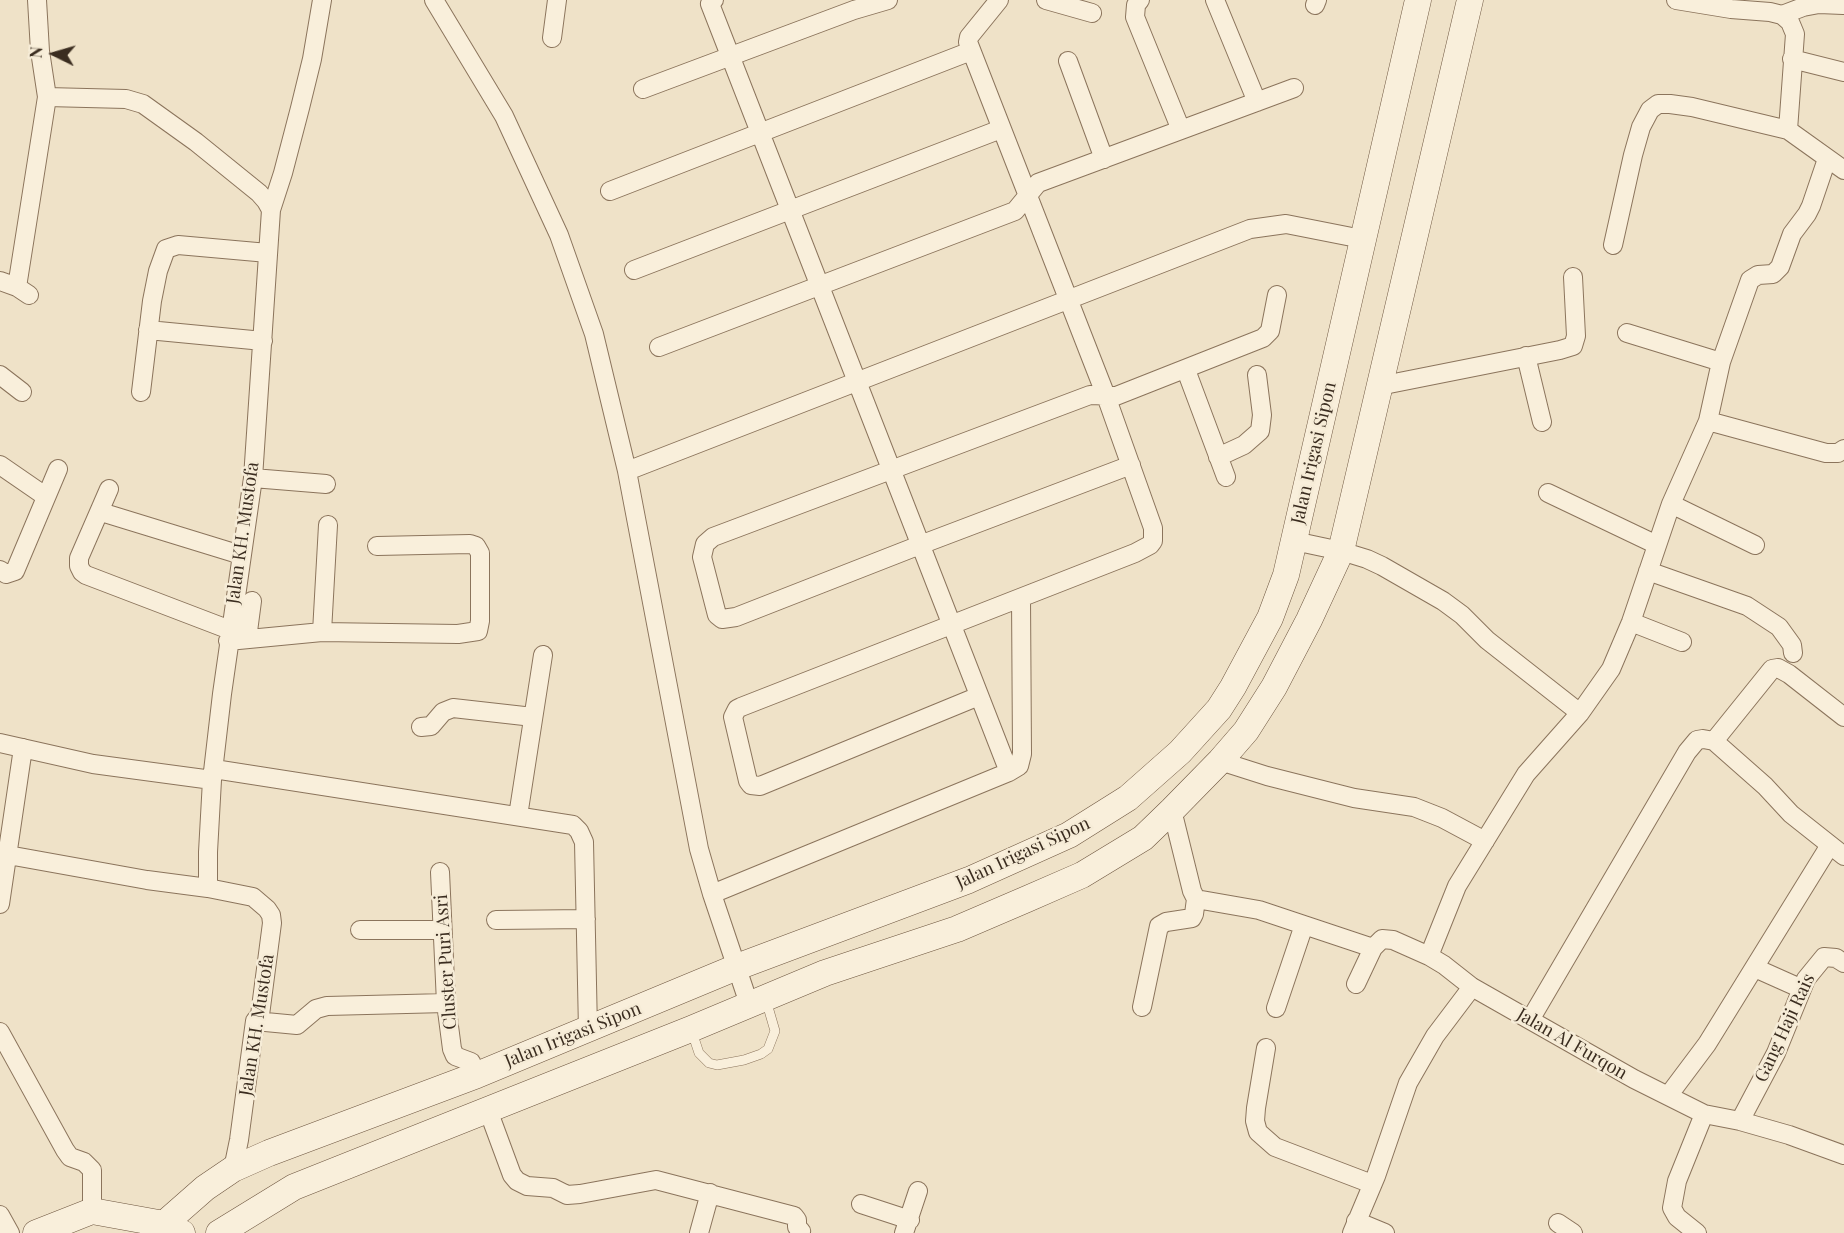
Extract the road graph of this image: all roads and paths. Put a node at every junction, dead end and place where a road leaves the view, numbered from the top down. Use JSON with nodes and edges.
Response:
{"nodes":[{"id":1,"x":37,"y":0,"type":"edge"},
{"id":2,"x":321,"y":0,"type":"edge"},
{"id":3,"x":434,"y":0,"type":"edge"},
{"id":4,"x":557,"y":0,"type":"edge"},
{"id":5,"x":714,"y":0,"type":"edge"},
{"id":6,"x":888,"y":0,"type":"edge"},
{"id":7,"x":999,"y":0,"type":"edge"},
{"id":8,"x":1046,"y":0,"type":"edge"},
{"id":9,"x":1140,"y":0,"type":"edge"},
{"id":10,"x":1215,"y":0,"type":"edge"},
{"id":11,"x":1418,"y":0,"type":"edge"},
{"id":12,"x":1470,"y":0,"type":"edge"},
{"id":13,"x":1676,"y":0,"type":"edge"},
{"id":14,"x":1732,"y":4,"type":"edge"},
{"id":15,"x":847,"y":5,"type":"edge"},
{"id":16,"x":1842,"y":5,"type":"dead end"},
{"id":17,"x":1092,"y":13,"type":"dead end"},
{"id":18,"x":1782,"y":15,"type":"junction"},
{"id":19,"x":552,"y":38,"type":"dead end"},
{"id":20,"x":971,"y":51,"type":"junction"},
{"id":21,"x":730,"y":55,"type":"junction"},
{"id":22,"x":1792,"y":58,"type":"junction"},
{"id":23,"x":1068,"y":61,"type":"dead end"},
{"id":24,"x":1844,"y":72,"type":"edge"},
{"id":25,"x":1294,"y":88,"type":"dead end"},
{"id":26,"x":644,"y":89,"type":"dead end"},
{"id":27,"x":47,"y":97,"type":"junction"},
{"id":28,"x":1257,"y":102,"type":"junction"},
{"id":29,"x":1001,"y":129,"type":"junction"},
{"id":30,"x":1181,"y":130,"type":"junction"},
{"id":31,"x":1788,"y":130,"type":"junction"},
{"id":32,"x":760,"y":133,"type":"junction"},
{"id":33,"x":1104,"y":159,"type":"junction"},
{"id":34,"x":1827,"y":159,"type":"junction"},
{"id":35,"x":1844,"y":170,"type":"edge"},
{"id":36,"x":610,"y":191,"type":"dead end"},
{"id":37,"x":1029,"y":196,"type":"junction"},
{"id":38,"x":271,"y":210,"type":"junction"},
{"id":39,"x":791,"y":210,"type":"junction"},
{"id":40,"x":1362,"y":239,"type":"junction"},
{"id":41,"x":1613,"y":245,"type":"dead end"},
{"id":42,"x":268,"y":253,"type":"junction"},
{"id":43,"x":634,"y":270,"type":"dead end"},
{"id":44,"x":1573,"y":277,"type":"dead end"},
{"id":45,"x":820,"y":286,"type":"junction"},
{"id":46,"x":15,"y":288,"type":"edge"},
{"id":47,"x":1277,"y":295,"type":"dead end"},
{"id":48,"x":1069,"y":299,"type":"junction"},
{"id":49,"x":148,"y":330,"type":"junction"},
{"id":50,"x":1627,"y":333,"type":"dead end"},
{"id":51,"x":263,"y":341,"type":"junction"},
{"id":52,"x":659,"y":347,"type":"dead end"},
{"id":53,"x":1526,"y":356,"type":"junction"},
{"id":54,"x":1721,"y":362,"type":"junction"},
{"id":55,"x":1186,"y":370,"type":"junction"},
{"id":56,"x":0,"y":375,"type":"edge"},
{"id":57,"x":1257,"y":375,"type":"dead end"},
{"id":58,"x":857,"y":382,"type":"junction"},
{"id":59,"x":1379,"y":386,"type":"junction"},
{"id":60,"x":21,"y":392,"type":"dead end"},
{"id":61,"x":141,"y":392,"type":"dead end"},
{"id":62,"x":1106,"y":396,"type":"junction"},
{"id":63,"x":1708,"y":421,"type":"junction"},
{"id":64,"x":1542,"y":422,"type":"dead end"},
{"id":65,"x":1844,"y":449,"type":"edge"},
{"id":66,"x":1218,"y":457,"type":"junction"},
{"id":67,"x":0,"y":465,"type":"edge"},
{"id":68,"x":1131,"y":465,"type":"junction"},
{"id":69,"x":57,"y":469,"type":"dead end"},
{"id":70,"x":891,"y":470,"type":"junction"},
{"id":71,"x":627,"y":471,"type":"junction"},
{"id":72,"x":1226,"y":477,"type":"dead end"},
{"id":73,"x":253,"y":478,"type":"junction"},
{"id":74,"x":326,"y":484,"type":"dead end"},
{"id":75,"x":109,"y":489,"type":"dead end"},
{"id":76,"x":1548,"y":493,"type":"dead end"},
{"id":77,"x":45,"y":496,"type":"junction"},
{"id":78,"x":1671,"y":504,"type":"junction"},
{"id":79,"x":101,"y":512,"type":"junction"},
{"id":80,"x":328,"y":525,"type":"dead end"},
{"id":81,"x":1296,"y":541,"type":"junction"},
{"id":82,"x":920,"y":544,"type":"junction"},
{"id":83,"x":1657,"y":545,"type":"junction"},
{"id":84,"x":1755,"y":545,"type":"dead end"},
{"id":85,"x":377,"y":546,"type":"dead end"},
{"id":86,"x":1338,"y":550,"type":"junction"},
{"id":87,"x":241,"y":555,"type":"junction"},
{"id":88,"x":0,"y":570,"type":"edge"},
{"id":89,"x":1648,"y":571,"type":"junction"},
{"id":90,"x":1021,"y":598,"type":"junction"},
{"id":91,"x":252,"y":601,"type":"dead end"},
{"id":92,"x":1631,"y":622,"type":"junction"},
{"id":93,"x":952,"y":625,"type":"junction"},
{"id":94,"x":322,"y":632,"type":"junction"},
{"id":95,"x":235,"y":637,"type":"junction"},
{"id":96,"x":1682,"y":642,"type":"dead end"},
{"id":97,"x":1793,"y":653,"type":"dead end"},
{"id":98,"x":543,"y":655,"type":"dead end"},
{"id":99,"x":979,"y":696,"type":"junction"},
{"id":100,"x":1220,"y":710,"type":"junction"},
{"id":101,"x":1580,"y":713,"type":"junction"},
{"id":102,"x":533,"y":717,"type":"junction"},
{"id":103,"x":1844,"y":717,"type":"edge"},
{"id":104,"x":421,"y":727,"type":"dead end"},
{"id":105,"x":1245,"y":730,"type":"junction"},
{"id":106,"x":1714,"y":741,"type":"junction"},
{"id":107,"x":0,"y":743,"type":"edge"},
{"id":108,"x":23,"y":748,"type":"junction"},
{"id":109,"x":1220,"y":761,"type":"junction"},
{"id":110,"x":1009,"y":772,"type":"junction"},
{"id":111,"x":213,"y":774,"type":"junction"},
{"id":112,"x":1172,"y":810,"type":"junction"},
{"id":113,"x":518,"y":816,"type":"junction"},
{"id":114,"x":1485,"y":841,"type":"junction"},
{"id":115,"x":1837,"y":851,"type":"edge"},
{"id":116,"x":8,"y":855,"type":"junction"},
{"id":117,"x":440,"y":872,"type":"dead end"},
{"id":118,"x":208,"y":888,"type":"junction"},
{"id":119,"x":712,"y":894,"type":"junction"},
{"id":120,"x":1196,"y":899,"type":"junction"},
{"id":121,"x":0,"y":904,"type":"edge"},
{"id":122,"x":586,"y":919,"type":"junction"},
{"id":123,"x":496,"y":920,"type":"dead end"},
{"id":124,"x":1304,"y":925,"type":"junction"},
{"id":125,"x":360,"y":930,"type":"dead end"},
{"id":126,"x":442,"y":930,"type":"junction"},
{"id":127,"x":1373,"y":948,"type":"junction"},
{"id":128,"x":1429,"y":956,"type":"junction"},
{"id":129,"x":1844,"y":963,"type":"edge"},
{"id":130,"x":1755,"y":968,"type":"junction"},
{"id":131,"x":738,"y":970,"type":"junction"},
{"id":132,"x":1356,"y":984,"type":"dead end"},
{"id":133,"x":1472,"y":987,"type":"junction"},
{"id":134,"x":1802,"y":989,"type":"junction"},
{"id":135,"x":754,"y":1000,"type":"junction"},
{"id":136,"x":446,"y":1003,"type":"junction"},
{"id":137,"x":1142,"y":1007,"type":"dead end"},
{"id":138,"x":1276,"y":1008,"type":"dead end"},
{"id":139,"x":1530,"y":1020,"type":"junction"},
{"id":140,"x":255,"y":1021,"type":"junction"},
{"id":141,"x":691,"y":1029,"type":"junction"},
{"id":142,"x":588,"y":1030,"type":"junction"},
{"id":143,"x":0,"y":1032,"type":"edge"},
{"id":144,"x":1266,"y":1048,"type":"dead end"},
{"id":145,"x":477,"y":1074,"type":"junction"},
{"id":146,"x":1668,"y":1096,"type":"junction"},
{"id":147,"x":488,"y":1110,"type":"junction"},
{"id":148,"x":1704,"y":1114,"type":"junction"},
{"id":149,"x":1740,"y":1121,"type":"junction"},
{"id":150,"x":1844,"y":1155,"type":"edge"},
{"id":151,"x":233,"y":1169,"type":"junction"},
{"id":152,"x":1372,"y":1184,"type":"junction"},
{"id":153,"x":918,"y":1191,"type":"dead end"},
{"id":154,"x":710,"y":1193,"type":"junction"},
{"id":155,"x":861,"y":1204,"type":"dead end"},
{"id":156,"x":92,"y":1211,"type":"junction"},
{"id":157,"x":0,"y":1215,"type":"edge"},
{"id":158,"x":907,"y":1226,"type":"edge"},
{"id":159,"x":1354,"y":1227,"type":"edge"},
{"id":160,"x":168,"y":1229,"type":"edge"},
{"id":161,"x":803,"y":1232,"type":"edge"},
{"id":162,"x":10,"y":1233,"type":"edge"},
{"id":163,"x":36,"y":1233,"type":"edge"},
{"id":164,"x":219,"y":1233,"type":"edge"},
{"id":165,"x":699,"y":1233,"type":"edge"},
{"id":166,"x":1385,"y":1233,"type":"edge"},
{"id":167,"x":1696,"y":1233,"type":"edge"}],
"edges":[{"from":1,"to":27,"type":"street"},
{"from":2,"to":38,"type":"street","name":"Jalan KH. Mustofa"},
{"from":3,"to":71,"type":"street"},
{"from":4,"to":19,"type":"street"},
{"from":5,"to":21,"type":"street"},
{"from":6,"to":15,"type":"street"},
{"from":7,"to":20,"type":"street"},
{"from":8,"to":17,"type":"street"},
{"from":9,"to":30,"type":"street"},
{"from":10,"to":28,"type":"street"},
{"from":11,"to":40,"type":"street","name":"Jalan Irigasi Sipon"},
{"from":12,"to":59,"type":"street"},
{"from":13,"to":14,"type":"street"},
{"from":14,"to":18,"type":"street"},
{"from":15,"to":21,"type":"street"},
{"from":16,"to":18,"type":"street"},
{"from":18,"to":22,"type":"street"},
{"from":20,"to":29,"type":"street"},
{"from":20,"to":32,"type":"street"},
{"from":21,"to":26,"type":"street"},
{"from":21,"to":32,"type":"street"},
{"from":22,"to":24,"type":"street"},
{"from":22,"to":31,"type":"street"},
{"from":23,"to":33,"type":"street"},
{"from":25,"to":28,"type":"street"},
{"from":27,"to":38,"type":"street"},
{"from":27,"to":46,"type":"street"},
{"from":28,"to":30,"type":"street"},
{"from":29,"to":37,"type":"street"},
{"from":29,"to":39,"type":"street"},
{"from":30,"to":33,"type":"street"},
{"from":31,"to":34,"type":"street"},
{"from":31,"to":41,"type":"street"},
{"from":32,"to":36,"type":"street"},
{"from":32,"to":39,"type":"street"},
{"from":33,"to":37,"type":"street"},
{"from":34,"to":35,"type":"street"},
{"from":34,"to":54,"type":"street"},
{"from":37,"to":45,"type":"street"},
{"from":37,"to":48,"type":"street"},
{"from":38,"to":42,"type":"street","name":"Jalan KH. Mustofa"},
{"from":39,"to":43,"type":"street"},
{"from":39,"to":45,"type":"street"},
{"from":40,"to":48,"type":"street"},
{"from":40,"to":81,"type":"street","name":"Jalan Irigasi Sipon"},
{"from":42,"to":49,"type":"street"},
{"from":42,"to":51,"type":"street","name":"Jalan KH. Mustofa"},
{"from":44,"to":53,"type":"street"},
{"from":45,"to":52,"type":"street"},
{"from":45,"to":58,"type":"street"},
{"from":47,"to":55,"type":"street"},
{"from":48,"to":58,"type":"street"},
{"from":48,"to":62,"type":"street"},
{"from":49,"to":51,"type":"street"},
{"from":49,"to":61,"type":"street"},
{"from":50,"to":54,"type":"street"},
{"from":51,"to":73,"type":"street","name":"Jalan KH. Mustofa"},
{"from":53,"to":59,"type":"street"},
{"from":53,"to":64,"type":"street"},
{"from":54,"to":63,"type":"street"},
{"from":55,"to":62,"type":"street"},
{"from":55,"to":66,"type":"street"},
{"from":56,"to":60,"type":"street"},
{"from":57,"to":66,"type":"street"},
{"from":58,"to":70,"type":"street"},
{"from":58,"to":71,"type":"street"},
{"from":59,"to":86,"type":"street"},
{"from":62,"to":68,"type":"street"},
{"from":62,"to":70,"type":"street"},
{"from":63,"to":65,"type":"street"},
{"from":63,"to":78,"type":"street"},
{"from":66,"to":72,"type":"street"},
{"from":67,"to":77,"type":"street"},
{"from":68,"to":82,"type":"street"},
{"from":68,"to":90,"type":"street"},
{"from":69,"to":77,"type":"street"},
{"from":70,"to":82,"type":"street"},
{"from":70,"to":82,"type":"street"},
{"from":71,"to":119,"type":"street"},
{"from":73,"to":74,"type":"street"},
{"from":73,"to":87,"type":"street","name":"Jalan KH. Mustofa"},
{"from":75,"to":79,"type":"street"},
{"from":76,"to":83,"type":"street"},
{"from":77,"to":88,"type":"street"},
{"from":78,"to":83,"type":"street"},
{"from":78,"to":84,"type":"street"},
{"from":79,"to":87,"type":"street"},
{"from":79,"to":95,"type":"street"},
{"from":80,"to":94,"type":"street"},
{"from":81,"to":86,"type":"street"},
{"from":81,"to":100,"type":"street","name":"Jalan Irigasi Sipon"},
{"from":82,"to":93,"type":"street"},
{"from":83,"to":89,"type":"street"},
{"from":85,"to":94,"type":"street"},
{"from":86,"to":101,"type":"street"},
{"from":86,"to":105,"type":"street"},
{"from":87,"to":95,"type":"street","name":"Jalan KH. Mustofa"},
{"from":89,"to":92,"type":"street"},
{"from":89,"to":97,"type":"street"},
{"from":90,"to":93,"type":"street"},
{"from":90,"to":110,"type":"street"},
{"from":91,"to":95,"type":"street"},
{"from":92,"to":96,"type":"street"},
{"from":92,"to":101,"type":"street"},
{"from":93,"to":99,"type":"street"},
{"from":93,"to":99,"type":"street"},
{"from":94,"to":95,"type":"street"},
{"from":95,"to":111,"type":"street","name":"Jalan KH. Mustofa"},
{"from":98,"to":102,"type":"street"},
{"from":99,"to":110,"type":"street"},
{"from":100,"to":105,"type":"street"},
{"from":100,"to":131,"type":"street","name":"Jalan Irigasi Sipon"},
{"from":101,"to":114,"type":"street"},
{"from":102,"to":104,"type":"street"},
{"from":102,"to":113,"type":"street"},
{"from":103,"to":106,"type":"street"},
{"from":105,"to":109,"type":"street"},
{"from":106,"to":115,"type":"street"},
{"from":106,"to":139,"type":"street"},
{"from":107,"to":108,"type":"street"},
{"from":108,"to":111,"type":"street"},
{"from":108,"to":116,"type":"street"},
{"from":109,"to":112,"type":"street"},
{"from":109,"to":114,"type":"street"},
{"from":110,"to":119,"type":"street"},
{"from":111,"to":113,"type":"street"},
{"from":111,"to":118,"type":"street","name":"Jalan KH. Mustofa"},
{"from":112,"to":120,"type":"street"},
{"from":112,"to":135,"type":"street"},
{"from":113,"to":122,"type":"street"},
{"from":114,"to":128,"type":"street"},
{"from":115,"to":130,"type":"street"},
{"from":116,"to":118,"type":"street"},
{"from":116,"to":121,"type":"street"},
{"from":117,"to":126,"type":"street","name":"Cluster Puri Asri"},
{"from":118,"to":140,"type":"street","name":"Jalan KH. Mustofa"},
{"from":119,"to":131,"type":"street"},
{"from":120,"to":124,"type":"street"},
{"from":120,"to":137,"type":"street"},
{"from":122,"to":123,"type":"street"},
{"from":122,"to":142,"type":"street"},
{"from":124,"to":127,"type":"street"},
{"from":124,"to":138,"type":"street"},
{"from":125,"to":126,"type":"street"},
{"from":126,"to":136,"type":"street","name":"Cluster Puri Asri"},
{"from":127,"to":128,"type":"street","name":"Jalan Al Furqon"},
{"from":127,"to":132,"type":"street"},
{"from":128,"to":133,"type":"street","name":"Jalan Al Furqon"},
{"from":129,"to":134,"type":"street","name":"Gang Haji Rais"},
{"from":130,"to":134,"type":"street"},
{"from":130,"to":146,"type":"street"},
{"from":131,"to":135,"type":"street"},
{"from":131,"to":142,"type":"street","name":"Jalan Irigasi Sipon"},
{"from":133,"to":139,"type":"street","name":"Jalan Al Furqon"},
{"from":133,"to":152,"type":"street"},
{"from":134,"to":149,"type":"street","name":"Gang Haji Rais"},
{"from":135,"to":141,"type":"street"},
{"from":135,"to":141,"type":"lane"},
{"from":136,"to":140,"type":"street"},
{"from":136,"to":145,"type":"street","name":"Cluster Puri Asri"},
{"from":139,"to":146,"type":"street","name":"Jalan Al Furqon"},
{"from":140,"to":151,"type":"street","name":"Jalan KH. Mustofa"},
{"from":141,"to":147,"type":"street"},
{"from":142,"to":145,"type":"street","name":"Jalan Irigasi Sipon"},
{"from":143,"to":156,"type":"street"},
{"from":144,"to":152,"type":"street"},
{"from":145,"to":147,"type":"street"},
{"from":145,"to":151,"type":"street","name":"Jalan Irigasi Sipon"},
{"from":146,"to":148,"type":"street","name":"Jalan Al Furqon"},
{"from":147,"to":154,"type":"street"},
{"from":147,"to":164,"type":"street"},
{"from":148,"to":149,"type":"street","name":"Jalan Al Furqon"},
{"from":148,"to":167,"type":"street"},
{"from":149,"to":150,"type":"street","name":"Jalan Al Furqon"},
{"from":151,"to":160,"type":"street","name":"Jalan Irigasi Sipon"},
{"from":152,"to":159,"type":"street"},
{"from":153,"to":158,"type":"street"},
{"from":154,"to":161,"type":"street"},
{"from":154,"to":165,"type":"street"},
{"from":155,"to":158,"type":"street"},
{"from":156,"to":160,"type":"street"},
{"from":156,"to":163,"type":"street"},
{"from":157,"to":162,"type":"street"},
{"from":159,"to":166,"type":"street"}]}
